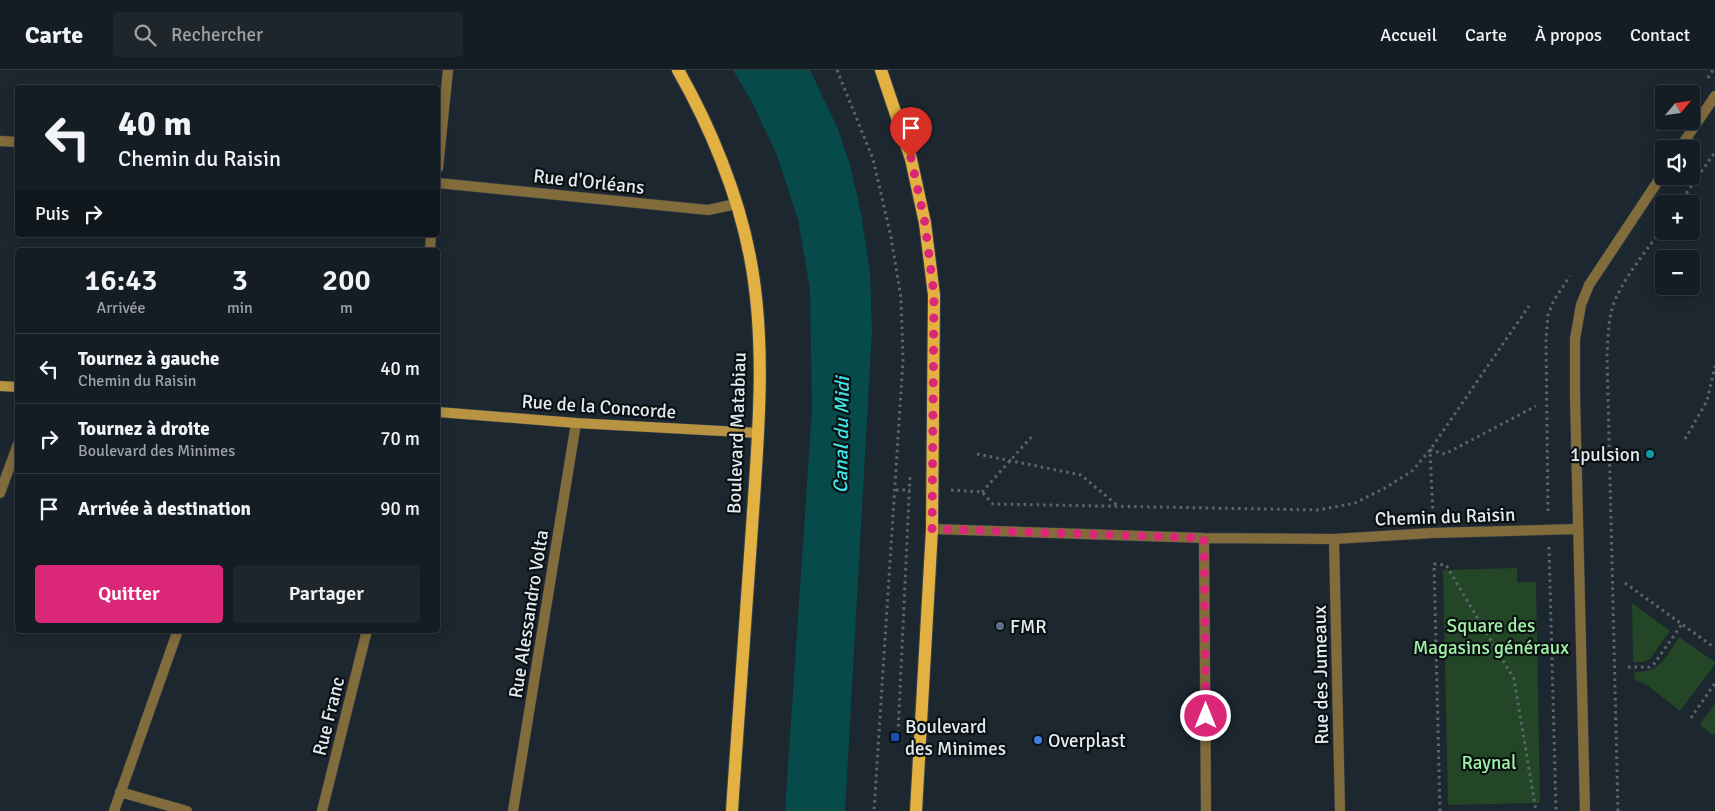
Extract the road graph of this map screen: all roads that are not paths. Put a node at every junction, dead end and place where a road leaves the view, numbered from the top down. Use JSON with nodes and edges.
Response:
{"nodes":[{"id":1,"x":448,"y":70,"type":"edge"},
{"id":2,"x":678,"y":70,"type":"edge"},
{"id":3,"x":882,"y":70,"type":"edge"},
{"id":4,"x":1715,"y":96,"type":"edge"},
{"id":5,"x":1685,"y":140,"type":"edge"},
{"id":6,"x":0,"y":141,"type":"edge"},
{"id":7,"x":15,"y":142,"type":"edge"},
{"id":8,"x":440,"y":148,"type":"edge"},
{"id":9,"x":440,"y":183,"type":"edge"},
{"id":10,"x":1655,"y":185,"type":"edge"},
{"id":11,"x":736,"y":204,"type":"junction"},
{"id":12,"x":0,"y":386,"type":"edge"},
{"id":13,"x":15,"y":388,"type":"edge"},
{"id":14,"x":440,"y":412,"type":"edge"},
{"id":15,"x":576,"y":423,"type":"junction"},
{"id":16,"x":758,"y":433,"type":"junction"},
{"id":17,"x":15,"y":452,"type":"edge"},
{"id":18,"x":0,"y":493,"type":"edge"},
{"id":19,"x":932,"y":529,"type":"junction"},
{"id":20,"x":1577,"y":529,"type":"junction"},
{"id":21,"x":1204,"y":538,"type":"junction"},
{"id":22,"x":1334,"y":539,"type":"junction"},
{"id":23,"x":177,"y":633,"type":"edge"},
{"id":24,"x":366,"y":633,"type":"edge"},
{"id":25,"x":120,"y":792,"type":"junction"},
{"id":26,"x":114,"y":811,"type":"edge"},
{"id":27,"x":187,"y":811,"type":"edge"},
{"id":28,"x":322,"y":811,"type":"edge"},
{"id":29,"x":513,"y":811,"type":"edge"},
{"id":30,"x":732,"y":811,"type":"edge"},
{"id":31,"x":916,"y":811,"type":"edge"},
{"id":32,"x":1206,"y":811,"type":"edge"},
{"id":33,"x":1340,"y":811,"type":"edge"},
{"id":34,"x":1585,"y":811,"type":"edge"}],
"edges":[{"from":1,"to":8,"type":"street"},
{"from":2,"to":11,"type":"main road","name":"Boulevard Matabiau"},
{"from":3,"to":19,"type":"main road"},
{"from":4,"to":5,"type":"street"},
{"from":6,"to":7,"type":"street"},
{"from":9,"to":11,"type":"street","name":"Rue d'Orléans"},
{"from":10,"to":20,"type":"street"},
{"from":11,"to":16,"type":"main road","name":"Boulevard Matabiau"},
{"from":12,"to":13,"type":"street"},
{"from":14,"to":15,"type":"street","name":"Rue de la Concorde"},
{"from":15,"to":16,"type":"street","name":"Rue de la Concorde"},
{"from":15,"to":29,"type":"street","name":"Rue Alessandro Volta"},
{"from":16,"to":30,"type":"main road","name":"Boulevard Matabiau"},
{"from":17,"to":18,"type":"street"},
{"from":19,"to":21,"type":"street","name":"Chemin du Raisin"},
{"from":19,"to":31,"type":"main road"},
{"from":20,"to":22,"type":"street","name":"Chemin du Raisin"},
{"from":20,"to":34,"type":"street"},
{"from":21,"to":22,"type":"street","name":"Chemin du Raisin"},
{"from":21,"to":32,"type":"street"},
{"from":22,"to":33,"type":"street","name":"Rue des Jumeaux"},
{"from":23,"to":25,"type":"street"},
{"from":24,"to":28,"type":"street","name":"Rue Franc"},
{"from":25,"to":26,"type":"street"},
{"from":25,"to":27,"type":"street"}]}
